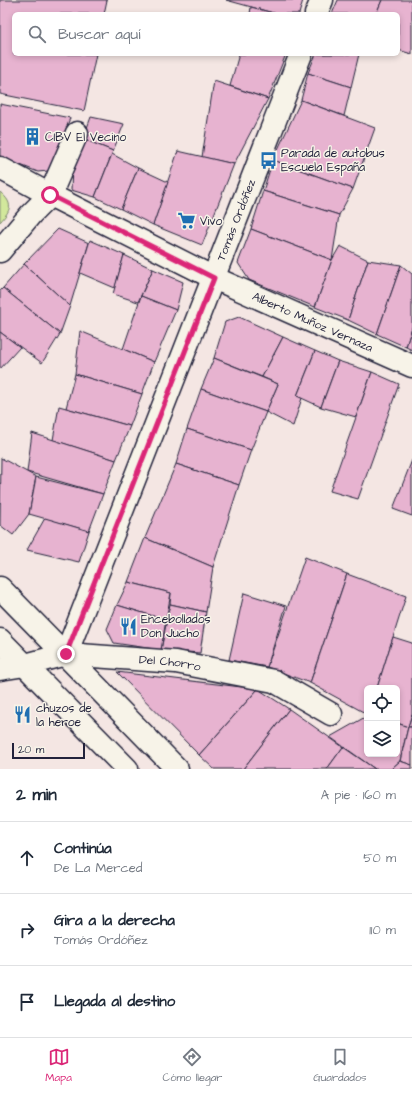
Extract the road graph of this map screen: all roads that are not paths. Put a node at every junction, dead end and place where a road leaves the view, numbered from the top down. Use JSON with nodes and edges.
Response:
{"nodes":[{"id":1,"x":322,"y":0,"type":"edge"},
{"id":2,"x":317,"y":12,"type":"edge"},
{"id":3,"x":300,"y":56,"type":"edge"},
{"id":4,"x":77,"y":133,"type":"dead end"},
{"id":5,"x":0,"y":168,"type":"edge"},
{"id":6,"x":50,"y":195,"type":"junction"},
{"id":7,"x":0,"y":251,"type":"edge"},
{"id":8,"x":214,"y":278,"type":"junction"},
{"id":9,"x":412,"y":366,"type":"edge"},
{"id":10,"x":0,"y":588,"type":"edge"},
{"id":11,"x":0,"y":640,"type":"edge"},
{"id":12,"x":66,"y":654,"type":"junction"},
{"id":13,"x":25,"y":665,"type":"junction"},
{"id":14,"x":0,"y":669,"type":"edge"},
{"id":15,"x":331,"y":714,"type":"dead end"},
{"id":16,"x":127,"y":769,"type":"edge"},
{"id":17,"x":177,"y":769,"type":"edge"}],
"edges":[{"from":1,"to":2,"type":"street"},
{"from":3,"to":8,"type":"street","name":"Tomás Ordóñez"},
{"from":4,"to":6,"type":"street"},
{"from":5,"to":6,"type":"street","name":"Alberto Muñoz Vernaza"},
{"from":6,"to":7,"type":"street"},
{"from":6,"to":8,"type":"street","name":"Alberto Muñoz Vernaza"},
{"from":8,"to":9,"type":"street","name":"Alberto Muñoz Vernaza"},
{"from":8,"to":12,"type":"street","name":"Tomás Ordóñez"},
{"from":10,"to":12,"type":"street"},
{"from":11,"to":13,"type":"street"},
{"from":12,"to":13,"type":"street","name":"Del Chorro"},
{"from":12,"to":15,"type":"street","name":"Del Chorro"},
{"from":12,"to":17,"type":"street"},
{"from":13,"to":14,"type":"street","name":"Del Chorro"},
{"from":13,"to":16,"type":"street"}]}
